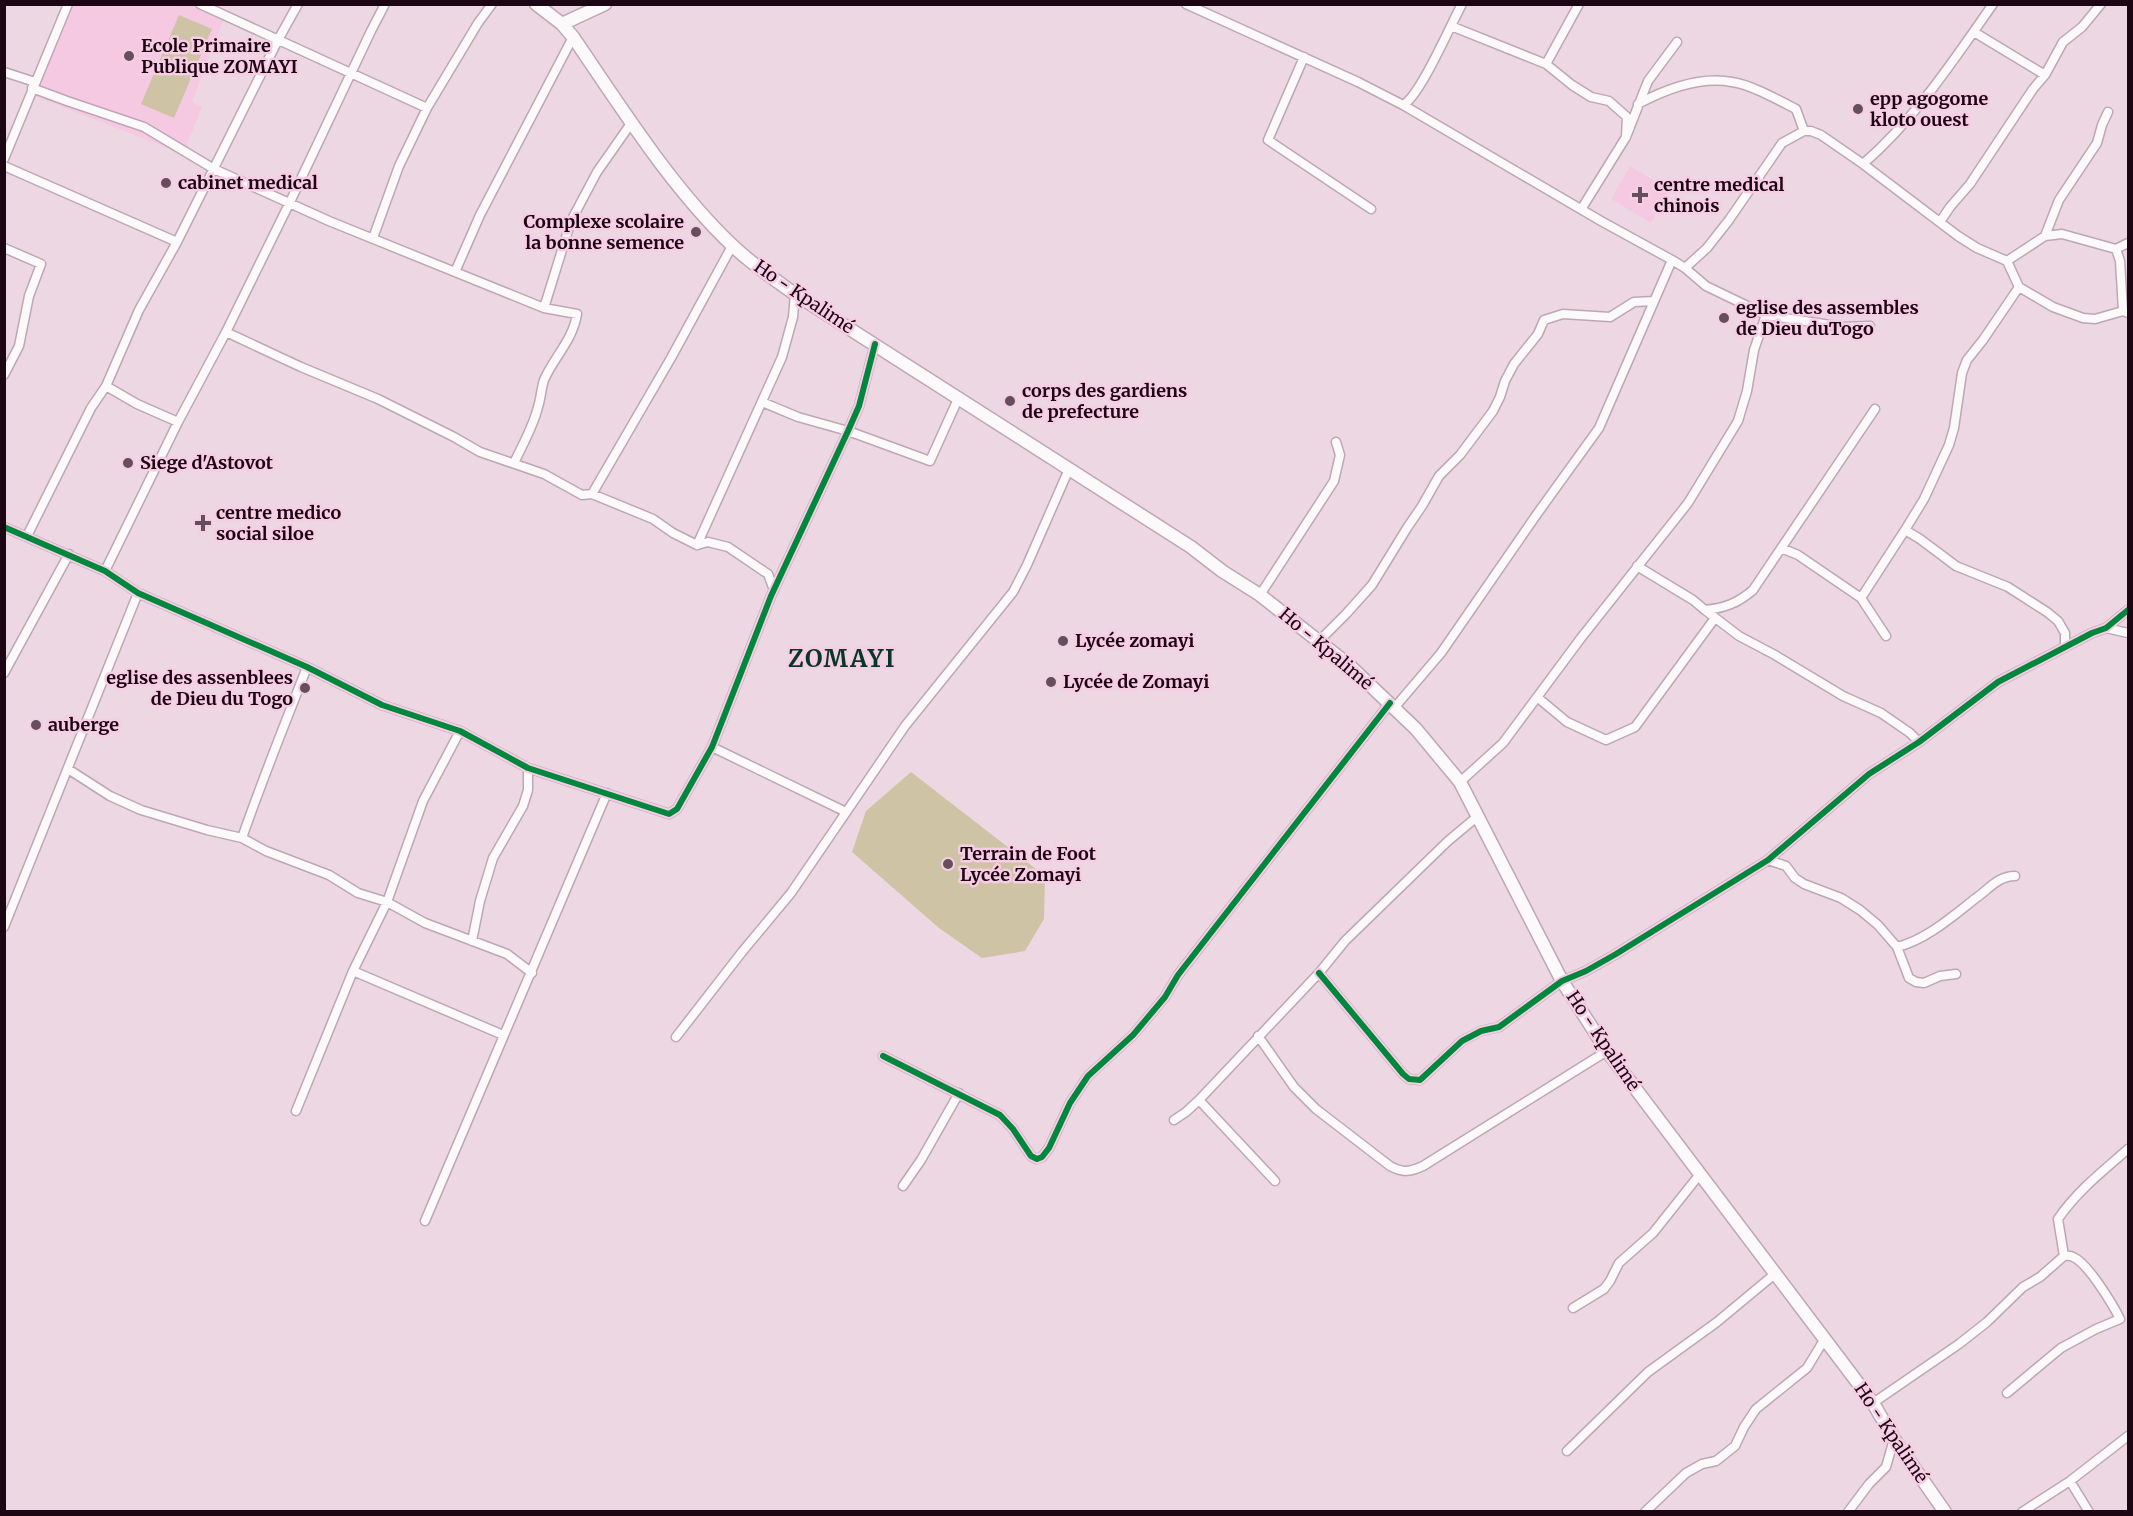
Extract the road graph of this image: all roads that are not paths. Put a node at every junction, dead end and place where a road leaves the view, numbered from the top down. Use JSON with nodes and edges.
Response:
{"nodes":[{"id":1,"x":68,"y":4,"type":"edge"},
{"id":2,"x":200,"y":4,"type":"edge"},
{"id":3,"x":298,"y":4,"type":"edge"},
{"id":4,"x":385,"y":4,"type":"edge"},
{"id":5,"x":492,"y":4,"type":"edge"},
{"id":6,"x":536,"y":4,"type":"edge"},
{"id":7,"x":605,"y":4,"type":"edge"},
{"id":8,"x":1186,"y":4,"type":"edge"},
{"id":9,"x":1462,"y":4,"type":"edge"},
{"id":10,"x":1579,"y":4,"type":"edge"},
{"id":11,"x":1993,"y":4,"type":"edge"},
{"id":12,"x":2101,"y":4,"type":"edge"},
{"id":13,"x":562,"y":24,"type":"junction"},
{"id":14,"x":1451,"y":26,"type":"junction"},
{"id":15,"x":1974,"y":32,"type":"junction"},
{"id":16,"x":573,"y":37,"type":"junction"},
{"id":17,"x":278,"y":40,"type":"junction"},
{"id":18,"x":1677,"y":42,"type":"dead end"},
{"id":19,"x":1304,"y":57,"type":"junction"},
{"id":20,"x":1546,"y":64,"type":"junction"},
{"id":21,"x":4,"y":72,"type":"edge"},
{"id":22,"x":351,"y":73,"type":"junction"},
{"id":23,"x":2045,"y":75,"type":"junction"},
{"id":24,"x":34,"y":85,"type":"junction"},
{"id":25,"x":1638,"y":104,"type":"junction"},
{"id":26,"x":1403,"y":105,"type":"junction"},
{"id":27,"x":427,"y":108,"type":"junction"},
{"id":28,"x":2108,"y":112,"type":"dead end"},
{"id":29,"x":632,"y":122,"type":"junction"},
{"id":30,"x":1804,"y":132,"type":"junction"},
{"id":31,"x":1626,"y":137,"type":"junction"},
{"id":32,"x":4,"y":159,"type":"edge"},
{"id":33,"x":1863,"y":164,"type":"junction"},
{"id":34,"x":4,"y":166,"type":"edge"},
{"id":35,"x":213,"y":169,"type":"junction"},
{"id":36,"x":290,"y":202,"type":"junction"},
{"id":37,"x":1582,"y":208,"type":"junction"},
{"id":38,"x":1371,"y":209,"type":"dead end"},
{"id":39,"x":1940,"y":222,"type":"junction"},
{"id":40,"x":2045,"y":236,"type":"junction"},
{"id":41,"x":373,"y":238,"type":"junction"},
{"id":42,"x":177,"y":242,"type":"junction"},
{"id":43,"x":2128,"y":243,"type":"edge"},
{"id":44,"x":732,"y":246,"type":"junction"},
{"id":45,"x":4,"y":248,"type":"edge"},
{"id":46,"x":2116,"y":249,"type":"junction"},
{"id":47,"x":1672,"y":260,"type":"junction"},
{"id":48,"x":2007,"y":261,"type":"junction"},
{"id":49,"x":1685,"y":268,"type":"junction"},
{"id":50,"x":454,"y":272,"type":"junction"},
{"id":51,"x":2019,"y":287,"type":"junction"},
{"id":52,"x":795,"y":294,"type":"junction"},
{"id":53,"x":1654,"y":301,"type":"junction"},
{"id":54,"x":544,"y":308,"type":"junction"},
{"id":55,"x":2126,"y":312,"type":"edge"},
{"id":56,"x":1766,"y":315,"type":"junction"},
{"id":57,"x":1870,"y":326,"type":"dead end"},
{"id":58,"x":226,"y":332,"type":"junction"},
{"id":59,"x":875,"y":344,"type":"junction"},
{"id":60,"x":4,"y":375,"type":"edge"},
{"id":61,"x":106,"y":386,"type":"junction"},
{"id":62,"x":958,"y":399,"type":"junction"},
{"id":63,"x":762,"y":402,"type":"junction"},
{"id":64,"x":1875,"y":409,"type":"dead end"},
{"id":65,"x":178,"y":422,"type":"junction"},
{"id":66,"x":848,"y":431,"type":"junction"},
{"id":67,"x":1336,"y":442,"type":"dead end"},
{"id":68,"x":514,"y":463,"type":"junction"},
{"id":69,"x":1070,"y":469,"type":"junction"},
{"id":70,"x":592,"y":494,"type":"junction"},
{"id":71,"x":4,"y":527,"type":"edge"},
{"id":72,"x":1905,"y":530,"type":"junction"},
{"id":73,"x":27,"y":537,"type":"junction"},
{"id":74,"x":697,"y":545,"type":"junction"},
{"id":75,"x":1781,"y":549,"type":"junction"},
{"id":76,"x":69,"y":554,"type":"junction"},
{"id":77,"x":1637,"y":566,"type":"junction"},
{"id":78,"x":105,"y":571,"type":"junction"},
{"id":79,"x":774,"y":590,"type":"junction"},
{"id":80,"x":138,"y":593,"type":"junction"},
{"id":81,"x":1260,"y":596,"type":"junction"},
{"id":82,"x":1861,"y":598,"type":"junction"},
{"id":83,"x":1705,"y":610,"type":"junction"},
{"id":84,"x":2128,"y":610,"type":"edge"},
{"id":85,"x":1715,"y":618,"type":"junction"},
{"id":86,"x":2106,"y":628,"type":"junction"},
{"id":87,"x":2128,"y":633,"type":"edge"},
{"id":88,"x":1886,"y":636,"type":"dead end"},
{"id":89,"x":1319,"y":641,"type":"junction"},
{"id":90,"x":2065,"y":647,"type":"junction"},
{"id":91,"x":307,"y":668,"type":"junction"},
{"id":92,"x":4,"y":673,"type":"edge"},
{"id":93,"x":1538,"y":697,"type":"junction"},
{"id":94,"x":1392,"y":705,"type":"junction"},
{"id":95,"x":460,"y":731,"type":"junction"},
{"id":96,"x":1919,"y":742,"type":"junction"},
{"id":97,"x":712,"y":747,"type":"junction"},
{"id":98,"x":528,"y":768,"type":"junction"},
{"id":99,"x":68,"y":769,"type":"junction"},
{"id":100,"x":1460,"y":782,"type":"junction"},
{"id":101,"x":607,"y":793,"type":"junction"},
{"id":102,"x":846,"y":813,"type":"junction"},
{"id":103,"x":1478,"y":816,"type":"junction"},
{"id":104,"x":242,"y":838,"type":"junction"},
{"id":105,"x":1768,"y":860,"type":"junction"},
{"id":106,"x":2015,"y":876,"type":"dead end"},
{"id":107,"x":387,"y":902,"type":"junction"},
{"id":108,"x":4,"y":927,"type":"edge"},
{"id":109,"x":472,"y":941,"type":"junction"},
{"id":110,"x":1897,"y":947,"type":"junction"},
{"id":111,"x":353,"y":971,"type":"junction"},
{"id":112,"x":532,"y":973,"type":"junction"},
{"id":113,"x":1319,"y":973,"type":"junction"},
{"id":114,"x":1956,"y":974,"type":"dead end"},
{"id":115,"x":1562,"y":981,"type":"junction"},
{"id":116,"x":503,"y":1035,"type":"junction"},
{"id":117,"x":676,"y":1036,"type":"dead end"},
{"id":118,"x":1258,"y":1036,"type":"junction"},
{"id":119,"x":1607,"y":1051,"type":"junction"},
{"id":120,"x":883,"y":1056,"type":"dead end"},
{"id":121,"x":959,"y":1093,"type":"junction"},
{"id":122,"x":1199,"y":1100,"type":"junction"},
{"id":123,"x":296,"y":1111,"type":"dead end"},
{"id":124,"x":1174,"y":1120,"type":"dead end"},
{"id":125,"x":2128,"y":1149,"type":"edge"},
{"id":126,"x":1700,"y":1174,"type":"junction"},
{"id":127,"x":1275,"y":1181,"type":"dead end"},
{"id":128,"x":903,"y":1186,"type":"dead end"},
{"id":129,"x":425,"y":1221,"type":"dead end"},
{"id":130,"x":2064,"y":1256,"type":"junction"},
{"id":131,"x":1776,"y":1273,"type":"junction"},
{"id":132,"x":1573,"y":1308,"type":"dead end"},
{"id":133,"x":2124,"y":1320,"type":"edge"},
{"id":134,"x":1824,"y":1340,"type":"junction"},
{"id":135,"x":2007,"y":1393,"type":"dead end"},
{"id":136,"x":1873,"y":1403,"type":"junction"},
{"id":137,"x":2128,"y":1436,"type":"edge"},
{"id":138,"x":1894,"y":1439,"type":"junction"},
{"id":139,"x":1567,"y":1451,"type":"dead end"},
{"id":140,"x":2070,"y":1481,"type":"junction"},
{"id":141,"x":1645,"y":1512,"type":"edge"},
{"id":142,"x":1848,"y":1512,"type":"edge"},
{"id":143,"x":1945,"y":1512,"type":"edge"},
{"id":144,"x":2022,"y":1512,"type":"edge"},
{"id":145,"x":2089,"y":1512,"type":"edge"}],
"edges":[{"from":1,"to":24,"type":"street"},
{"from":2,"to":17,"type":"street"},
{"from":3,"to":17,"type":"street"},
{"from":4,"to":22,"type":"street"},
{"from":5,"to":27,"type":"street"},
{"from":6,"to":13,"type":"main road","name":"Ho - Kpalimé"},
{"from":7,"to":13,"type":"main road"},
{"from":8,"to":19,"type":"street"},
{"from":9,"to":14,"type":"street"},
{"from":10,"to":20,"type":"street"},
{"from":11,"to":15,"type":"street"},
{"from":12,"to":23,"type":"street"},
{"from":13,"to":16,"type":"main road","name":"Ho - Kpalimé"},
{"from":14,"to":20,"type":"street"},
{"from":14,"to":26,"type":"street"},
{"from":15,"to":23,"type":"street"},
{"from":15,"to":33,"type":"street"},
{"from":16,"to":29,"type":"main road","name":"Ho - Kpalimé"},
{"from":16,"to":50,"type":"street"},
{"from":17,"to":22,"type":"street"},
{"from":17,"to":35,"type":"street"},
{"from":18,"to":25,"type":"street"},
{"from":19,"to":26,"type":"street"},
{"from":19,"to":38,"type":"street"},
{"from":20,"to":31,"type":"street"},
{"from":21,"to":24,"type":"street"},
{"from":22,"to":27,"type":"street"},
{"from":22,"to":36,"type":"street"},
{"from":23,"to":39,"type":"street"},
{"from":24,"to":32,"type":"street"},
{"from":24,"to":35,"type":"street"},
{"from":25,"to":30,"type":"street"},
{"from":25,"to":31,"type":"street"},
{"from":26,"to":37,"type":"street"},
{"from":27,"to":41,"type":"street"},
{"from":28,"to":40,"type":"street"},
{"from":29,"to":44,"type":"main road","name":"Ho - Kpalimé"},
{"from":29,"to":54,"type":"street"},
{"from":30,"to":33,"type":"street"},
{"from":30,"to":49,"type":"street"},
{"from":31,"to":37,"type":"street"},
{"from":33,"to":39,"type":"street"},
{"from":34,"to":42,"type":"street"},
{"from":35,"to":36,"type":"street"},
{"from":35,"to":42,"type":"street"},
{"from":36,"to":41,"type":"street"},
{"from":36,"to":58,"type":"street"},
{"from":37,"to":47,"type":"street"},
{"from":39,"to":48,"type":"street"},
{"from":40,"to":46,"type":"street"},
{"from":40,"to":48,"type":"street"},
{"from":41,"to":50,"type":"street"},
{"from":42,"to":61,"type":"street"},
{"from":43,"to":46,"type":"street"},
{"from":44,"to":52,"type":"main road","name":"Ho - Kpalimé"},
{"from":44,"to":70,"type":"street"},
{"from":45,"to":60,"type":"street"},
{"from":46,"to":55,"type":"street"},
{"from":47,"to":49,"type":"street"},
{"from":47,"to":53,"type":"street"},
{"from":48,"to":51,"type":"street"},
{"from":49,"to":56,"type":"street"},
{"from":50,"to":54,"type":"street"},
{"from":51,"to":55,"type":"street"},
{"from":51,"to":72,"type":"street"},
{"from":52,"to":59,"type":"main road","name":"Ho - Kpalimé"},
{"from":52,"to":63,"type":"street"},
{"from":53,"to":89,"type":"street"},
{"from":53,"to":94,"type":"street"},
{"from":54,"to":68,"type":"street"},
{"from":56,"to":57,"type":"street"},
{"from":56,"to":77,"type":"street"},
{"from":58,"to":65,"type":"street"},
{"from":58,"to":68,"type":"street"},
{"from":59,"to":62,"type":"main road","name":"Ho - Kpalimé"},
{"from":59,"to":66,"type":"street"},
{"from":61,"to":65,"type":"street"},
{"from":61,"to":73,"type":"street"},
{"from":62,"to":66,"type":"street"},
{"from":62,"to":69,"type":"main road","name":"Ho - Kpalimé"},
{"from":63,"to":66,"type":"street"},
{"from":63,"to":74,"type":"street"},
{"from":64,"to":75,"type":"street"},
{"from":65,"to":78,"type":"street"},
{"from":66,"to":79,"type":"street"},
{"from":67,"to":81,"type":"street"},
{"from":68,"to":70,"type":"street"},
{"from":69,"to":81,"type":"main road","name":"Ho - Kpalimé"},
{"from":69,"to":102,"type":"street"},
{"from":70,"to":74,"type":"street"},
{"from":71,"to":73,"type":"street"},
{"from":72,"to":82,"type":"street"},
{"from":72,"to":90,"type":"street"},
{"from":73,"to":76,"type":"street"},
{"from":74,"to":79,"type":"street"},
{"from":75,"to":82,"type":"street"},
{"from":75,"to":83,"type":"street"},
{"from":76,"to":78,"type":"street"},
{"from":76,"to":92,"type":"street"},
{"from":77,"to":83,"type":"street"},
{"from":77,"to":93,"type":"street"},
{"from":78,"to":80,"type":"street"},
{"from":79,"to":97,"type":"street"},
{"from":80,"to":91,"type":"street"},
{"from":80,"to":99,"type":"street"},
{"from":81,"to":89,"type":"main road","name":"Ho - Kpalimé"},
{"from":82,"to":88,"type":"street"},
{"from":83,"to":85,"type":"street"},
{"from":84,"to":86,"type":"street"},
{"from":85,"to":93,"type":"street"},
{"from":85,"to":96,"type":"street"},
{"from":86,"to":87,"type":"street"},
{"from":86,"to":90,"type":"street"},
{"from":89,"to":94,"type":"main road","name":"Ho - Kpalimé"},
{"from":90,"to":96,"type":"street"},
{"from":91,"to":95,"type":"street"},
{"from":91,"to":104,"type":"street"},
{"from":93,"to":100,"type":"street"},
{"from":94,"to":100,"type":"main road","name":"Ho - Kpalimé"},
{"from":94,"to":121,"type":"street"},
{"from":95,"to":98,"type":"street"},
{"from":95,"to":107,"type":"street"},
{"from":96,"to":105,"type":"street"},
{"from":97,"to":101,"type":"street"},
{"from":97,"to":102,"type":"street"},
{"from":98,"to":101,"type":"street"},
{"from":98,"to":109,"type":"street"},
{"from":99,"to":104,"type":"street"},
{"from":99,"to":108,"type":"street"},
{"from":100,"to":103,"type":"main road","name":"Ho - Kpalimé"},
{"from":101,"to":112,"type":"street"},
{"from":102,"to":117,"type":"street"},
{"from":103,"to":113,"type":"street"},
{"from":103,"to":115,"type":"main road","name":"Ho - Kpalimé"},
{"from":104,"to":107,"type":"street"},
{"from":105,"to":110,"type":"street"},
{"from":105,"to":115,"type":"street"},
{"from":106,"to":110,"type":"street"},
{"from":107,"to":109,"type":"street"},
{"from":107,"to":111,"type":"street"},
{"from":109,"to":112,"type":"street"},
{"from":110,"to":114,"type":"street"},
{"from":111,"to":116,"type":"street"},
{"from":111,"to":123,"type":"street"},
{"from":112,"to":116,"type":"street"},
{"from":113,"to":115,"type":"street"},
{"from":113,"to":118,"type":"street"},
{"from":115,"to":119,"type":"main road","name":"Ho - Kpalimé"},
{"from":116,"to":129,"type":"street"},
{"from":118,"to":119,"type":"street"},
{"from":118,"to":122,"type":"street"},
{"from":119,"to":126,"type":"main road","name":"Ho - Kpalimé"},
{"from":120,"to":121,"type":"street"},
{"from":121,"to":128,"type":"street"},
{"from":122,"to":124,"type":"street"},
{"from":122,"to":127,"type":"street"},
{"from":125,"to":130,"type":"street"},
{"from":126,"to":131,"type":"main road","name":"Ho - Kpalimé"},
{"from":126,"to":132,"type":"street"},
{"from":130,"to":133,"type":"street"},
{"from":130,"to":136,"type":"street"},
{"from":131,"to":134,"type":"main road","name":"Ho - Kpalimé"},
{"from":131,"to":139,"type":"street"},
{"from":133,"to":135,"type":"street"},
{"from":134,"to":136,"type":"main road","name":"Ho - Kpalimé"},
{"from":134,"to":141,"type":"street"},
{"from":136,"to":138,"type":"main road","name":"Ho - Kpalimé"},
{"from":137,"to":140,"type":"street"},
{"from":138,"to":142,"type":"street"},
{"from":138,"to":143,"type":"main road","name":"Ho - Kpalimé"},
{"from":140,"to":144,"type":"street"},
{"from":140,"to":145,"type":"street"}]}
